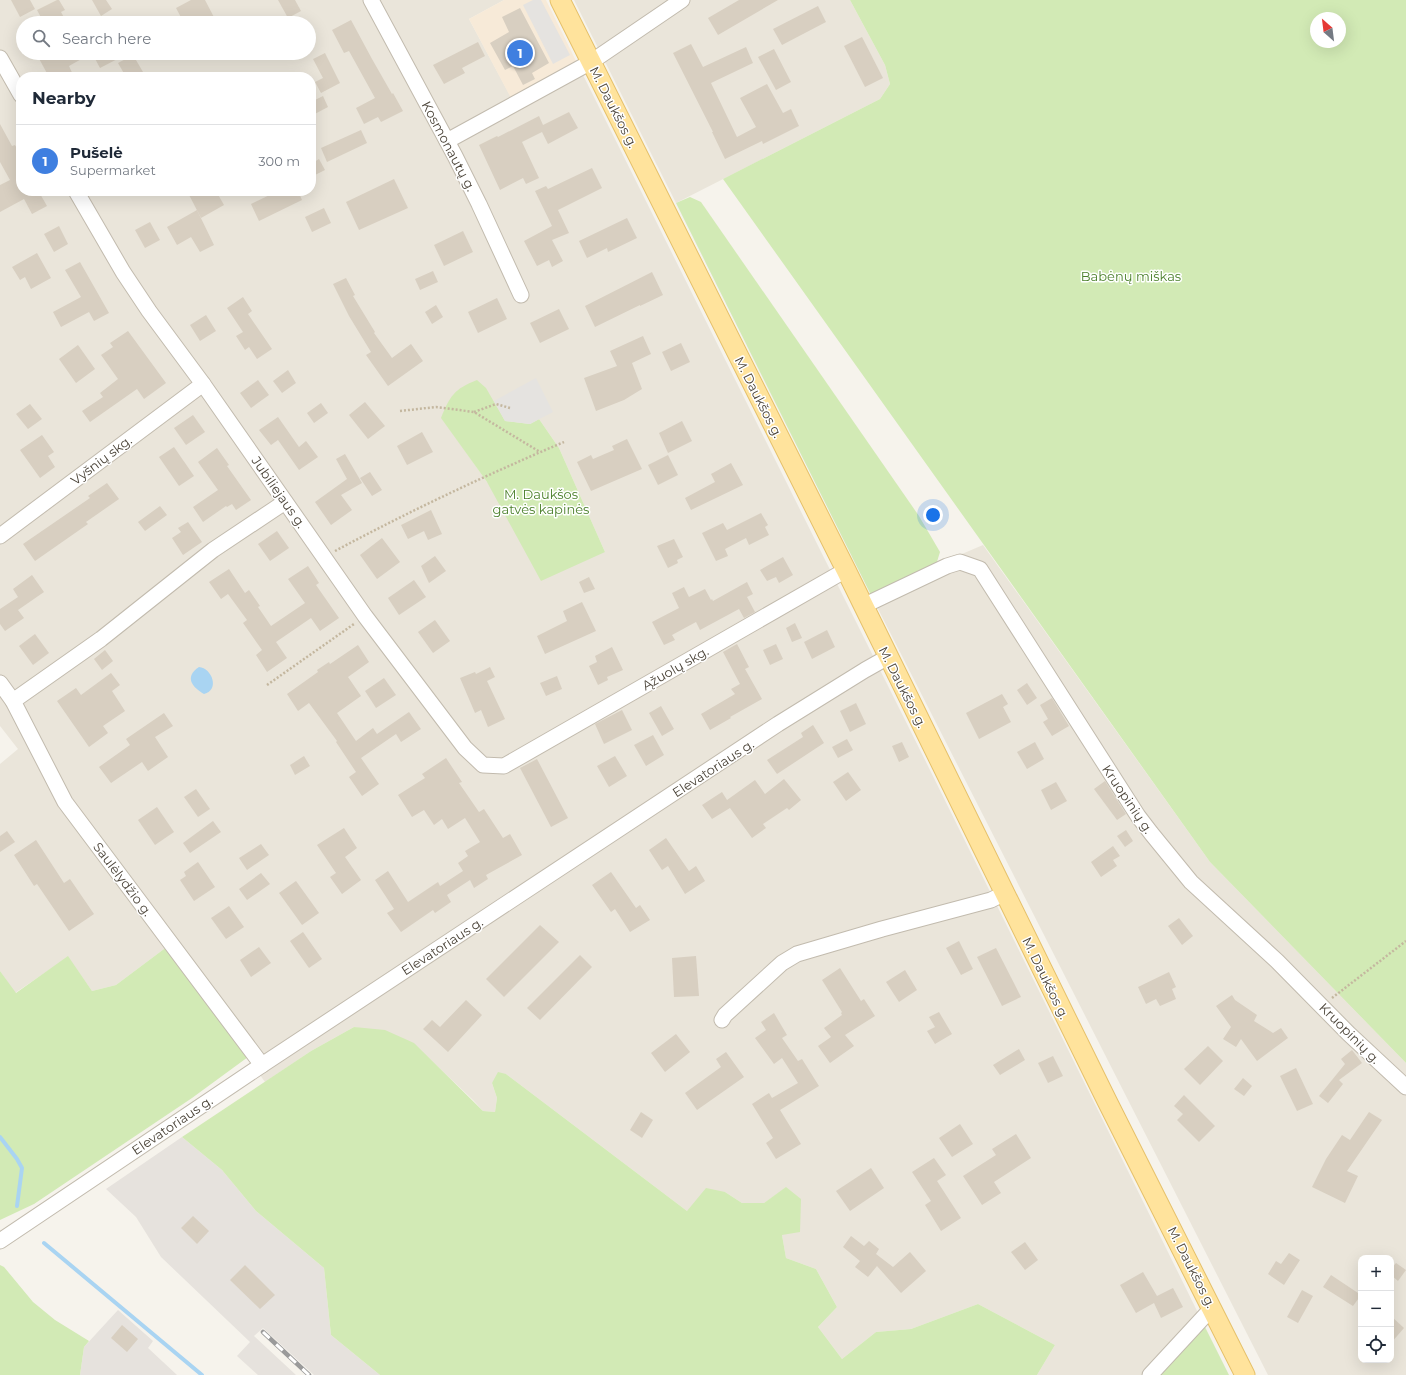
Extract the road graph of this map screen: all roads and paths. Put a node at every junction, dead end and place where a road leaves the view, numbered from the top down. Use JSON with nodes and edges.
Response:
{"nodes":[{"id":1,"x":371,"y":0,"type":"edge"},
{"id":2,"x":560,"y":0,"type":"edge"},
{"id":3,"x":682,"y":0,"type":"edge"},
{"id":4,"x":0,"y":58,"type":"edge"},
{"id":5,"x":591,"y":62,"type":"junction"},
{"id":6,"x":16,"y":86,"type":"edge"},
{"id":7,"x":447,"y":141,"type":"junction"},
{"id":8,"x":79,"y":196,"type":"edge"},
{"id":9,"x":521,"y":295,"type":"dead end"},
{"id":10,"x":203,"y":384,"type":"junction"},
{"id":11,"x":510,"y":408,"type":"dead end"},
{"id":12,"x":400,"y":411,"type":"dead end"},
{"id":13,"x":474,"y":412,"type":"junction"},
{"id":14,"x":564,"y":442,"type":"dead end"},
{"id":15,"x":540,"y":452,"type":"junction"},
{"id":16,"x":285,"y":502,"type":"junction"},
{"id":17,"x":0,"y":536,"type":"edge"},
{"id":18,"x":324,"y":556,"type":"junction"},
{"id":19,"x":846,"y":570,"type":"junction"},
{"id":20,"x":863,"y":606,"type":"junction"},
{"id":21,"x":365,"y":616,"type":"junction"},
{"id":22,"x":888,"y":657,"type":"junction"},
{"id":23,"x":0,"y":683,"type":"edge"},
{"id":24,"x":267,"y":686,"type":"dead end"},
{"id":25,"x":13,"y":701,"type":"junction"},
{"id":26,"x":504,"y":766,"type":"joint"},
{"id":27,"x":1005,"y":893,"type":"junction"},
{"id":28,"x":1406,"y":941,"type":"edge"},
{"id":29,"x":1323,"y":1006,"type":"junction"},
{"id":30,"x":722,"y":1020,"type":"dead end"},
{"id":31,"x":262,"y":1065,"type":"junction"},
{"id":32,"x":1406,"y":1087,"type":"edge"},
{"id":33,"x":0,"y":1241,"type":"edge"},
{"id":34,"x":1212,"y":1308,"type":"junction"},
{"id":35,"x":1150,"y":1375,"type":"edge"},
{"id":36,"x":1245,"y":1375,"type":"edge"}],
"edges":[{"from":1,"to":7,"type":"street","name":"Kosmonautų g."},
{"from":2,"to":5,"type":"main road","name":"M. Daukšos g."},
{"from":3,"to":5,"type":"street"},
{"from":4,"to":6,"type":"street"},
{"from":5,"to":7,"type":"street"},
{"from":5,"to":19,"type":"main road","name":"M. Daukšos g."},
{"from":7,"to":9,"type":"street","name":"Kosmonautų g."},
{"from":8,"to":10,"type":"street","name":"Jubiliejaus g."},
{"from":10,"to":16,"type":"street","name":"Jubiliejaus g."},
{"from":10,"to":17,"type":"street","name":"Vyšnių skg."},
{"from":11,"to":13,"type":"path"},
{"from":12,"to":13,"type":"path"},
{"from":13,"to":15,"type":"path"},
{"from":14,"to":15,"type":"path"},
{"from":15,"to":18,"type":"path"},
{"from":16,"to":18,"type":"street","name":"Jubiliejaus g."},
{"from":16,"to":25,"type":"street"},
{"from":18,"to":21,"type":"street","name":"Jubiliejaus g."},
{"from":19,"to":20,"type":"main road","name":"M. Daukšos g."},
{"from":19,"to":26,"type":"street","name":"Ąžuolų skg."},
{"from":20,"to":22,"type":"main road","name":"M. Daukšos g."},
{"from":20,"to":29,"type":"street","name":"Kruopinių g."},
{"from":21,"to":24,"type":"path"},
{"from":21,"to":26,"type":"street","name":"Jubiliejaus g."},
{"from":22,"to":27,"type":"main road","name":"M. Daukšos g."},
{"from":22,"to":31,"type":"street","name":"Elevatoriaus g."},
{"from":23,"to":25,"type":"street","name":"Saulėlydžio g."},
{"from":25,"to":31,"type":"street","name":"Saulėlydžio g."},
{"from":27,"to":30,"type":"street"},
{"from":27,"to":34,"type":"main road","name":"M. Daukšos g."},
{"from":28,"to":29,"type":"path"},
{"from":29,"to":32,"type":"street","name":"Kruopinių g."},
{"from":31,"to":33,"type":"street","name":"Elevatoriaus g."},
{"from":34,"to":35,"type":"street"},
{"from":34,"to":36,"type":"main road","name":"M. Daukšos g."}]}
